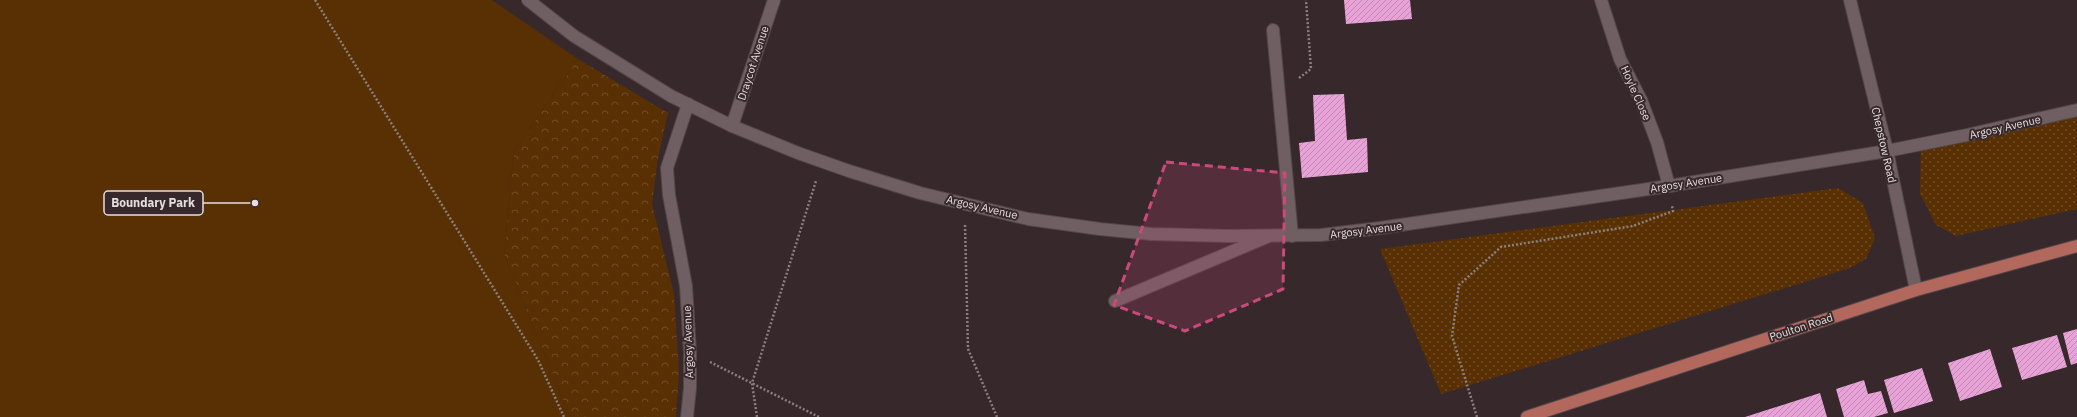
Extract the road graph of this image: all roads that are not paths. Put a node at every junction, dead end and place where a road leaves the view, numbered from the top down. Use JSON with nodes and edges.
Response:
{"nodes":[{"id":1,"x":528,"y":0,"type":"edge"},
{"id":2,"x":774,"y":0,"type":"edge"},
{"id":3,"x":1601,"y":0,"type":"edge"},
{"id":4,"x":1850,"y":0,"type":"edge"},
{"id":5,"x":1273,"y":30,"type":"dead end"},
{"id":6,"x":688,"y":104,"type":"junction"},
{"id":7,"x":2077,"y":110,"type":"edge"},
{"id":8,"x":732,"y":126,"type":"junction"},
{"id":9,"x":1886,"y":151,"type":"junction"},
{"id":10,"x":1669,"y":186,"type":"junction"},
{"id":11,"x":1268,"y":236,"type":"junction"},
{"id":12,"x":1292,"y":236,"type":"junction"},
{"id":13,"x":2077,"y":246,"type":"edge"},
{"id":14,"x":1916,"y":290,"type":"junction"},
{"id":15,"x":1115,"y":301,"type":"dead end"},
{"id":16,"x":687,"y":417,"type":"edge"},
{"id":17,"x":1528,"y":417,"type":"edge"}],
"edges":[{"from":1,"to":6,"type":"street","name":"Argosy Avenue"},
{"from":2,"to":8,"type":"street","name":"Draycot Avenue"},
{"from":3,"to":10,"type":"street","name":"Hoyle Close"},
{"from":4,"to":9,"type":"street","name":"Chepstow Road"},
{"from":5,"to":12,"type":"street"},
{"from":6,"to":8,"type":"street","name":"Argosy Avenue"},
{"from":6,"to":16,"type":"street","name":"Argosy Avenue"},
{"from":7,"to":9,"type":"street","name":"Argosy Avenue"},
{"from":8,"to":11,"type":"street","name":"Argosy Avenue"},
{"from":9,"to":10,"type":"street","name":"Argosy Avenue"},
{"from":9,"to":14,"type":"street","name":"Chepstow Road"},
{"from":10,"to":12,"type":"street","name":"Argosy Avenue"},
{"from":11,"to":12,"type":"street","name":"Argosy Avenue"},
{"from":11,"to":15,"type":"street"},
{"from":13,"to":14,"type":"main road","name":"Poulton Road"},
{"from":14,"to":17,"type":"main road","name":"Poulton Road"}]}
